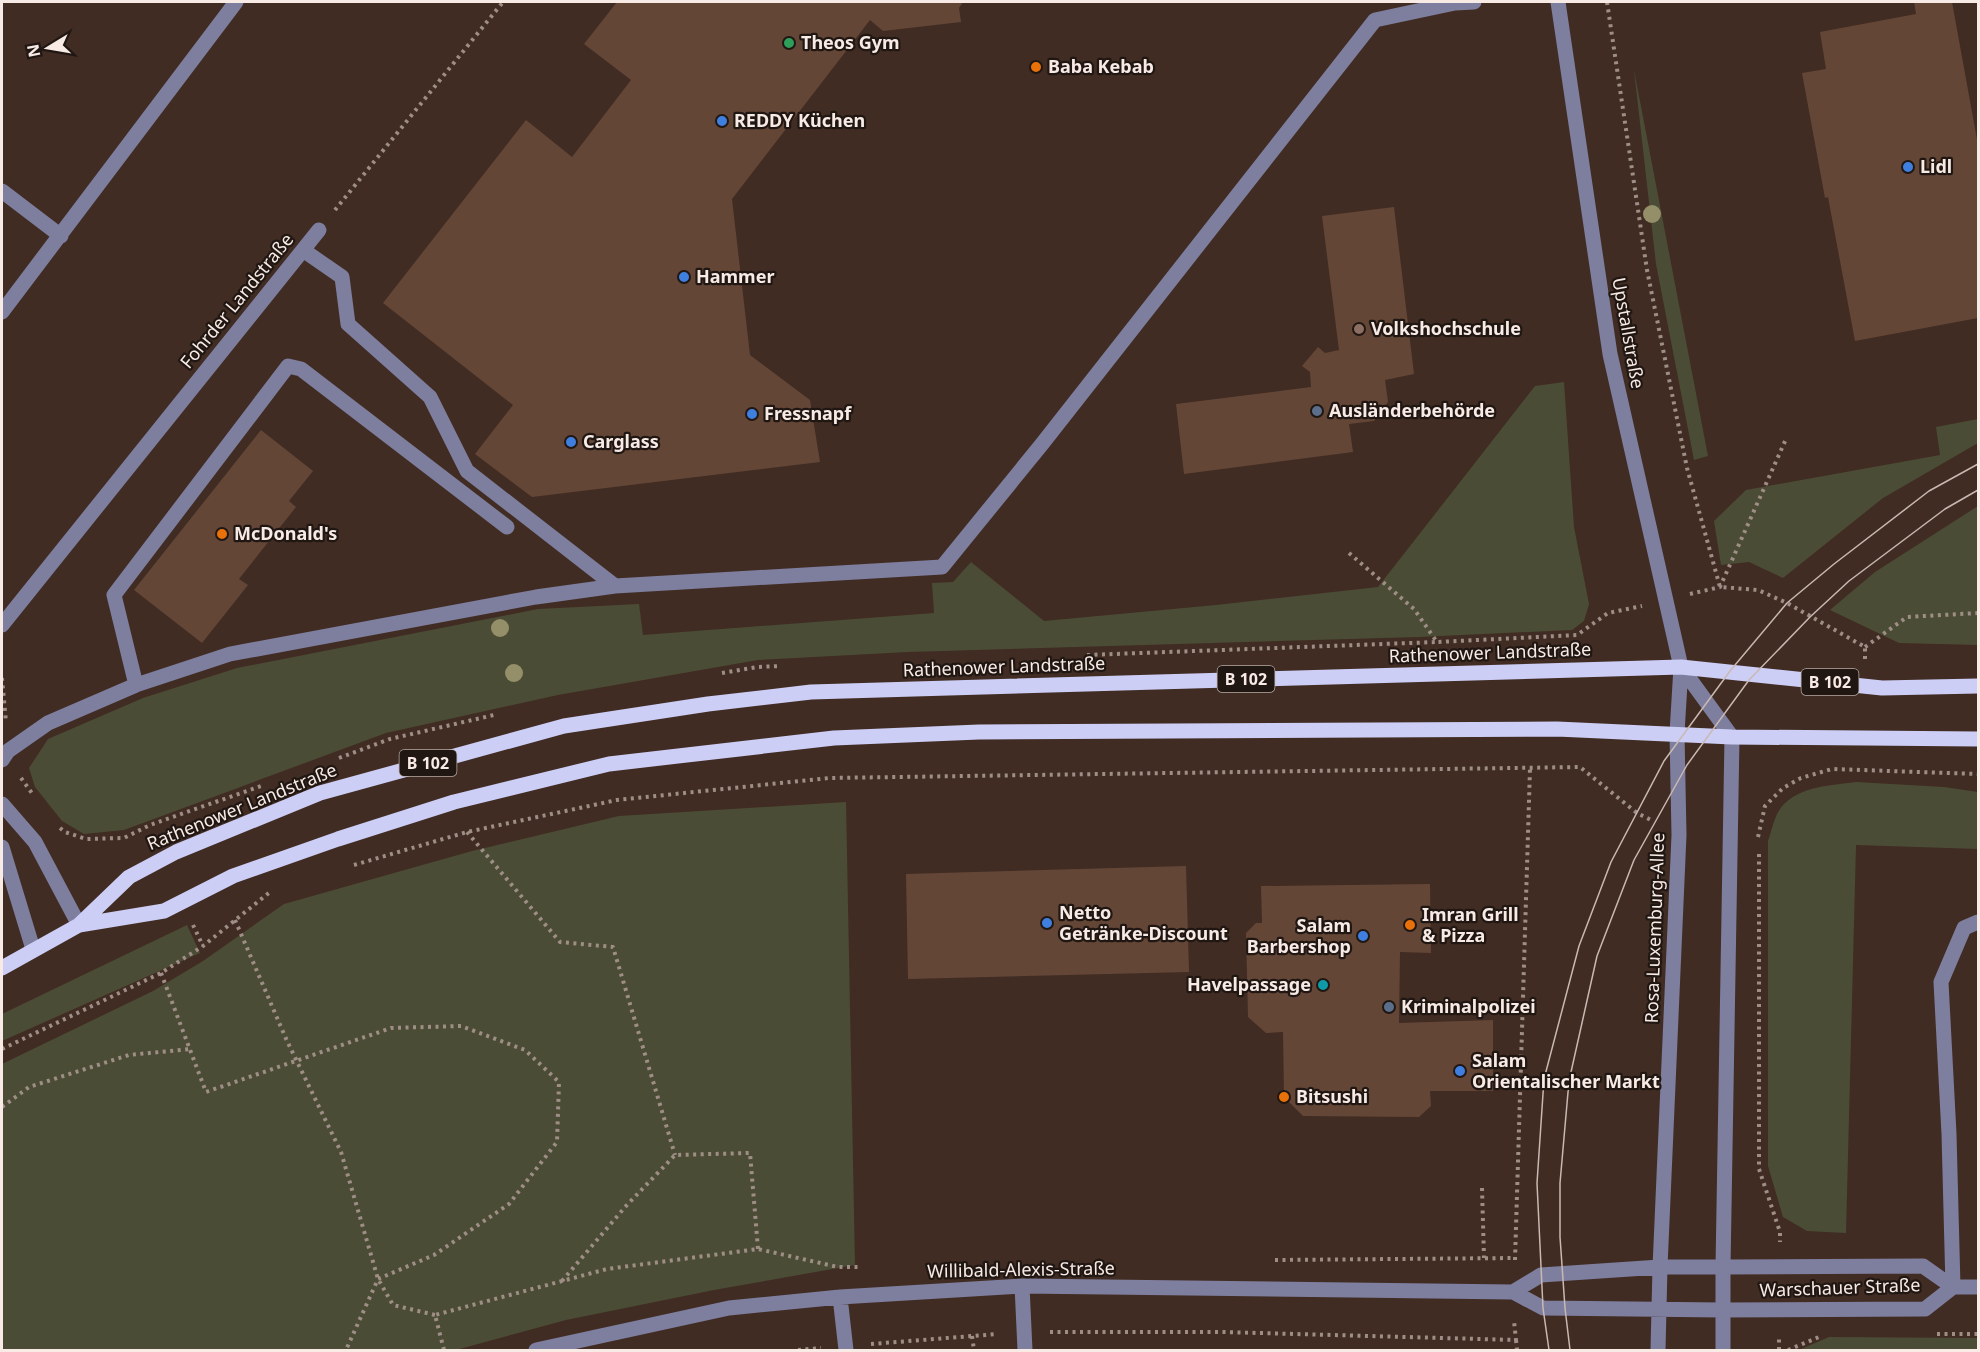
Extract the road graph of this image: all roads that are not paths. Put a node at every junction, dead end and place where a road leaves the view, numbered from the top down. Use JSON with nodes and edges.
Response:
{"nodes":[{"id":1,"x":236,"y":2,"type":"edge"},
{"id":2,"x":1474,"y":2,"type":"edge"},
{"id":3,"x":1558,"y":2,"type":"edge"},
{"id":4,"x":2,"y":191,"type":"edge"},
{"id":5,"x":319,"y":230,"type":"road end"},
{"id":6,"x":61,"y":236,"type":"junction"},
{"id":7,"x":303,"y":250,"type":"junction"},
{"id":8,"x":2,"y":312,"type":"edge"},
{"id":9,"x":507,"y":527,"type":"dead end"},
{"id":10,"x":615,"y":586,"type":"junction"},
{"id":11,"x":2,"y":625,"type":"edge"},
{"id":12,"x":1681,"y":667,"type":"junction"},
{"id":13,"x":136,"y":686,"type":"junction"},
{"id":14,"x":1978,"y":686,"type":"edge"},
{"id":15,"x":1677,"y":733,"type":"junction"},
{"id":16,"x":1732,"y":737,"type":"junction"},
{"id":17,"x":1978,"y":739,"type":"edge"},
{"id":18,"x":5,"y":755,"type":"edge"},
{"id":19,"x":2,"y":804,"type":"edge"},
{"id":20,"x":2,"y":847,"type":"edge"},
{"id":21,"x":1978,"y":922,"type":"edge"},
{"id":22,"x":79,"y":925,"type":"junction"},
{"id":23,"x":33,"y":949,"type":"junction"},
{"id":24,"x":2,"y":968,"type":"edge"},
{"id":25,"x":1723,"y":1267,"type":"junction"},
{"id":26,"x":1660,"y":1268,"type":"junction"},
{"id":27,"x":1022,"y":1286,"type":"junction"},
{"id":28,"x":1953,"y":1287,"type":"junction"},
{"id":29,"x":1978,"y":1287,"type":"edge"},
{"id":30,"x":1512,"y":1292,"type":"junction"},
{"id":31,"x":840,"y":1297,"type":"junction"},
{"id":32,"x":1659,"y":1309,"type":"junction"},
{"id":33,"x":1722,"y":1310,"type":"junction"},
{"id":34,"x":846,"y":1348,"type":"edge"},
{"id":35,"x":536,"y":1350,"type":"edge"},
{"id":36,"x":1025,"y":1350,"type":"edge"},
{"id":37,"x":1658,"y":1350,"type":"edge"},
{"id":38,"x":1723,"y":1350,"type":"edge"}],
"edges":[{"from":1,"to":6,"type":"street"},
{"from":2,"to":10,"type":"street"},
{"from":3,"to":12,"type":"street","name":"Upstallstraße"},
{"from":4,"to":6,"type":"street"},
{"from":5,"to":7,"type":"street","name":"Fohrder Landstraße"},
{"from":6,"to":8,"type":"street"},
{"from":7,"to":10,"type":"street"},
{"from":7,"to":11,"type":"street","name":"Fohrder Landstraße"},
{"from":9,"to":13,"type":"street"},
{"from":10,"to":13,"type":"street"},
{"from":12,"to":14,"type":"main road","name":"Rathenower Landstraße","number":"B 102"},
{"from":12,"to":15,"type":"street","name":"Upstallstraße"},
{"from":12,"to":16,"type":"street","name":"Upstallstraße"},
{"from":12,"to":22,"type":"main road","name":"Rathenower Landstraße","number":"B 102"},
{"from":13,"to":18,"type":"street"},
{"from":15,"to":16,"type":"main road","name":"Rathenower Landstraße","number":"B 102"},
{"from":15,"to":22,"type":"main road","name":"Rathenower Landstraße","number":"B 102"},
{"from":15,"to":26,"type":"street","name":"Rosa-Luxemburg-Allee"},
{"from":16,"to":17,"type":"main road","name":"Rathenower Landstraße","number":"B 102"},
{"from":16,"to":25,"type":"street"},
{"from":19,"to":22,"type":"street"},
{"from":20,"to":23,"type":"street"},
{"from":21,"to":28,"type":"street"},
{"from":22,"to":23,"type":"main road","name":"Rathenower Landstraße","number":"B 102"},
{"from":23,"to":24,"type":"main road","name":"Rathenower Landstraße","number":"B 102"},
{"from":25,"to":26,"type":"street"},
{"from":25,"to":28,"type":"street","name":"Warschauer Straße"},
{"from":25,"to":33,"type":"street"},
{"from":26,"to":30,"type":"street"},
{"from":26,"to":32,"type":"street","name":"Rosa-Luxemburg-Allee"},
{"from":27,"to":30,"type":"street","name":"Willibald-Alexis-Straße"},
{"from":27,"to":31,"type":"street","name":"Willibald-Alexis-Straße"},
{"from":27,"to":36,"type":"street"},
{"from":28,"to":29,"type":"street"},
{"from":28,"to":33,"type":"street","name":"Warschauer Straße"},
{"from":30,"to":32,"type":"street","name":"Willibald-Alexis-Straße"},
{"from":31,"to":34,"type":"street"},
{"from":31,"to":35,"type":"street","name":"Willibald-Alexis-Straße"},
{"from":32,"to":33,"type":"street"},
{"from":32,"to":37,"type":"street","name":"Rosa-Luxemburg-Allee"},
{"from":33,"to":38,"type":"street"}]}
